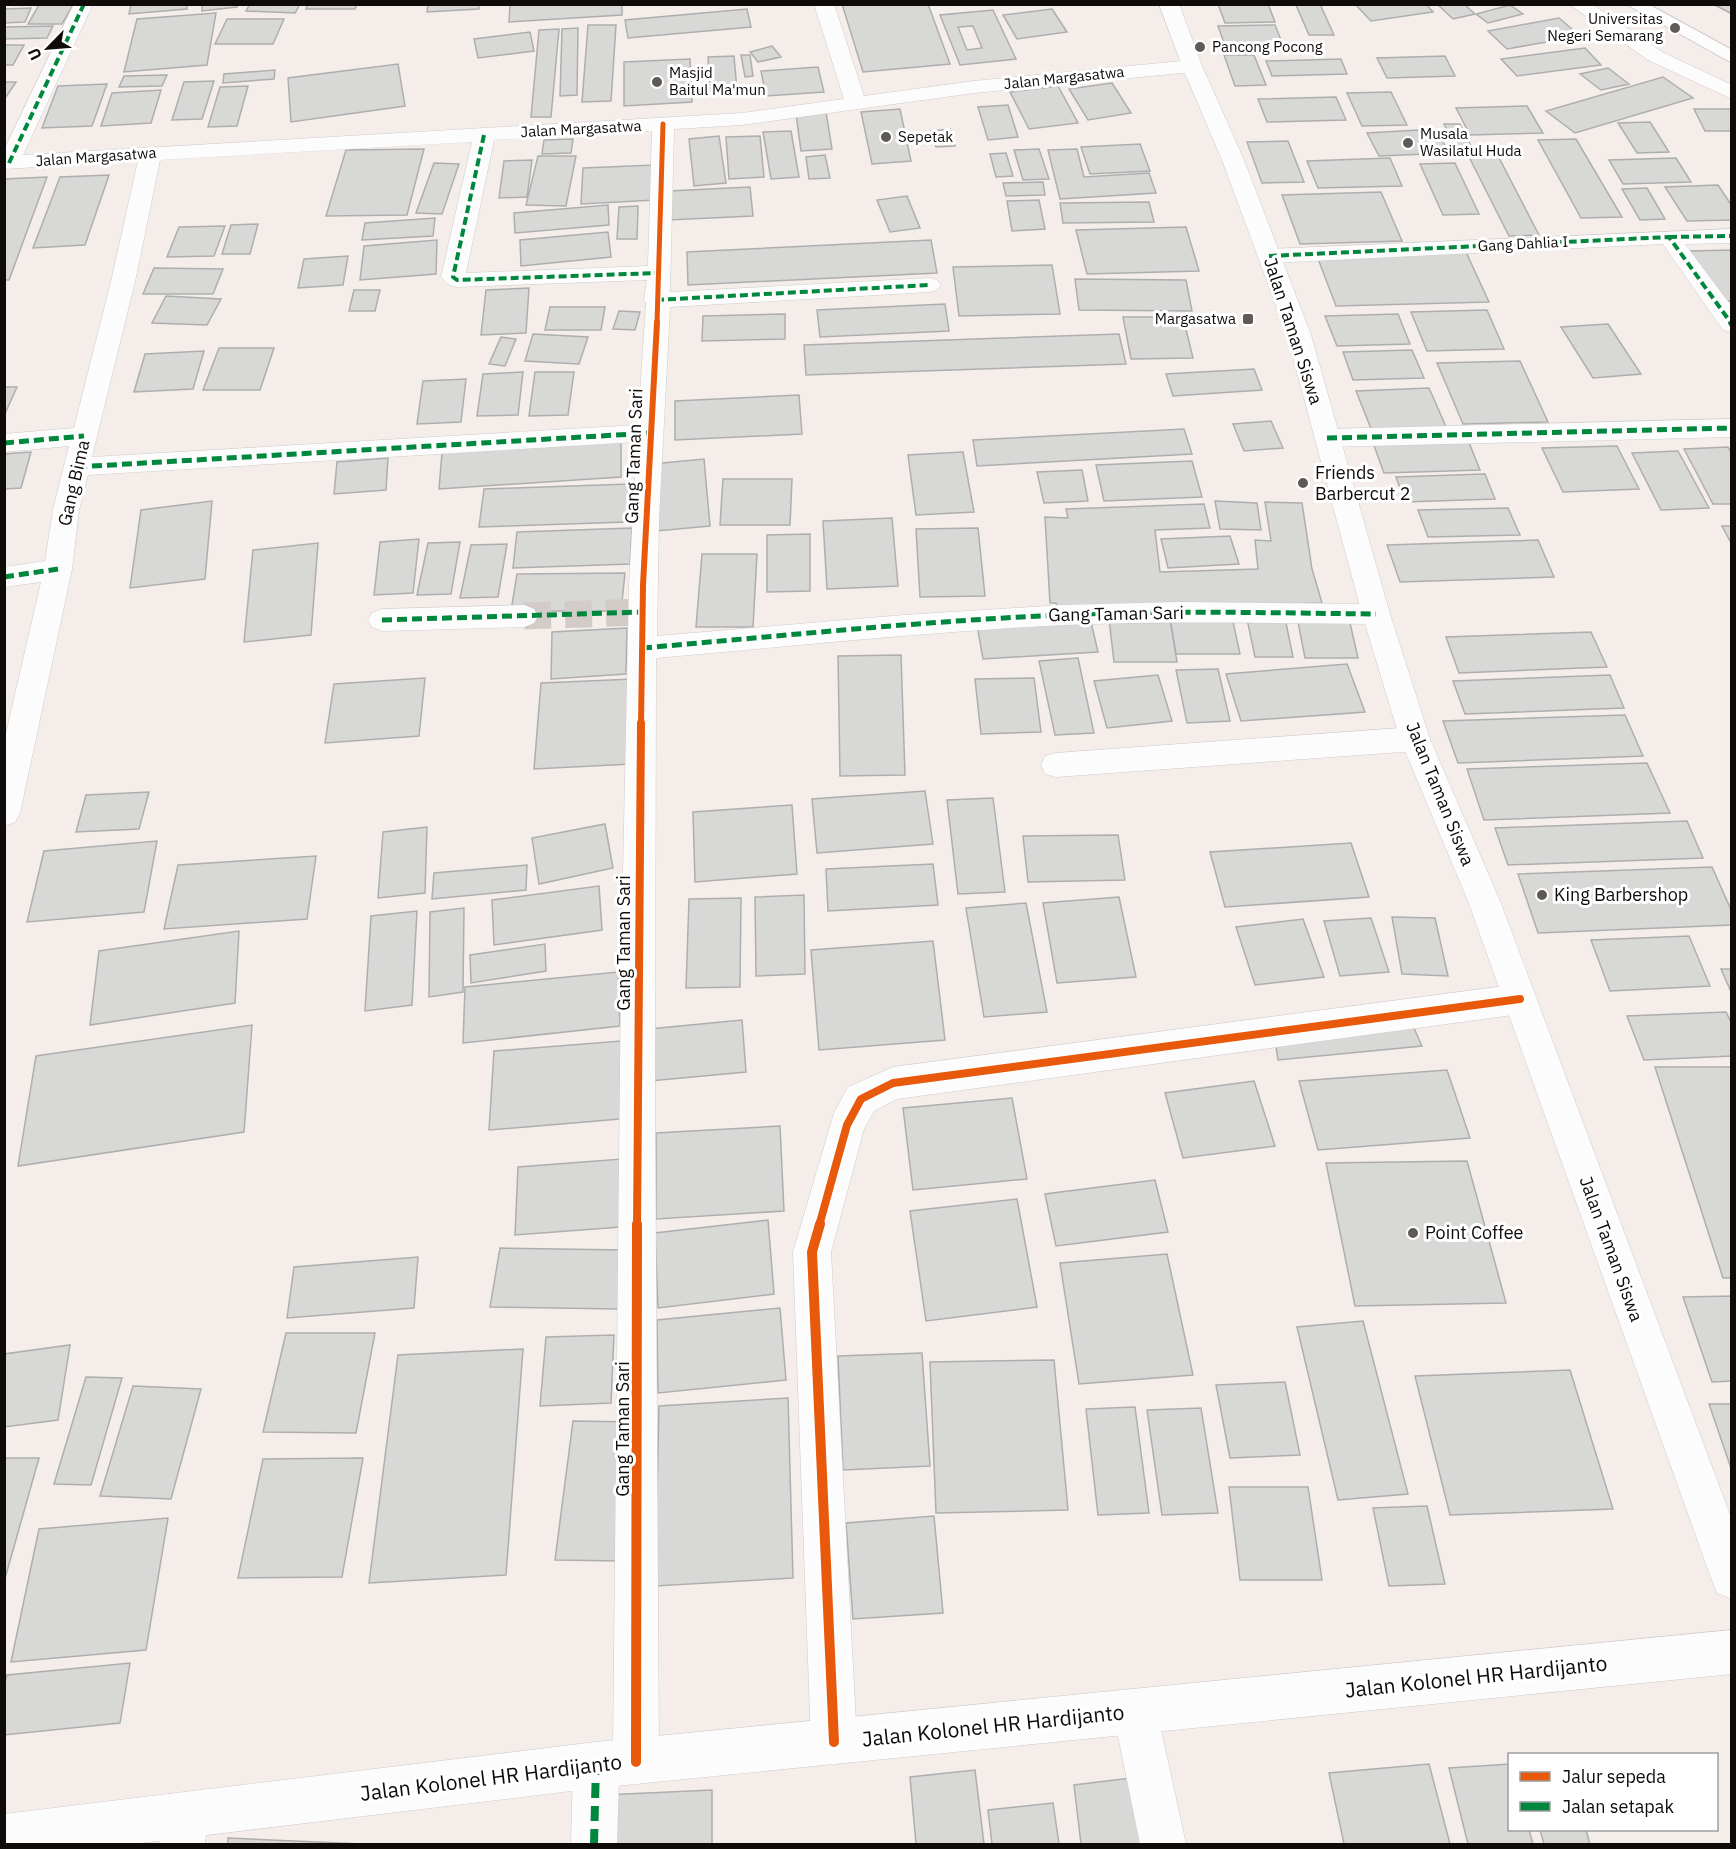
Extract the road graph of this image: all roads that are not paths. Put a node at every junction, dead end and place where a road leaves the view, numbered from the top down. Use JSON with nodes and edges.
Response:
{"nodes":[{"id":1,"x":84,"y":4,"type":"edge"},
{"id":2,"x":824,"y":4,"type":"edge"},
{"id":3,"x":1169,"y":4,"type":"edge"},
{"id":4,"x":1578,"y":4,"type":"edge"},
{"id":5,"x":1634,"y":4,"type":"edge"},
{"id":6,"x":1731,"y":58,"type":"edge"},
{"id":7,"x":1192,"y":66,"type":"junction"},
{"id":8,"x":1731,"y":93,"type":"edge"},
{"id":9,"x":855,"y":104,"type":"junction"},
{"id":10,"x":663,"y":124,"type":"junction"},
{"id":11,"x":483,"y":135,"type":"junction"},
{"id":12,"x":151,"y":153,"type":"junction"},
{"id":13,"x":7,"y":163,"type":"edge"},
{"id":14,"x":1731,"y":236,"type":"edge"},
{"id":15,"x":1669,"y":237,"type":"junction"},
{"id":16,"x":1269,"y":256,"type":"junction"},
{"id":17,"x":929,"y":285,"type":"dead end"},
{"id":18,"x":657,"y":286,"type":"junction"},
{"id":19,"x":1731,"y":325,"type":"edge"},
{"id":20,"x":1731,"y":428,"type":"edge"},
{"id":21,"x":650,"y":433,"type":"junction"},
{"id":22,"x":84,"y":436,"type":"junction"},
{"id":23,"x":1327,"y":438,"type":"junction"},
{"id":24,"x":4,"y":443,"type":"edge"},
{"id":25,"x":77,"y":467,"type":"junction"},
{"id":26,"x":58,"y":569,"type":"junction"},
{"id":27,"x":4,"y":577,"type":"edge"},
{"id":28,"x":1376,"y":614,"type":"junction"},
{"id":29,"x":524,"y":616,"type":"tunnel mouth"},
{"id":30,"x":382,"y":620,"type":"dead end"},
{"id":31,"x":642,"y":648,"type":"junction"},
{"id":32,"x":1415,"y":739,"type":"junction"},
{"id":33,"x":1056,"y":765,"type":"dead end"},
{"id":34,"x":4,"y":813,"type":"edge"},
{"id":35,"x":1520,"y":999,"type":"junction"},
{"id":36,"x":1731,"y":1578,"type":"edge"},
{"id":37,"x":1731,"y":1652,"type":"edge"},
{"id":38,"x":1135,"y":1711,"type":"junction"},
{"id":39,"x":834,"y":1742,"type":"junction"},
{"id":40,"x":616,"y":1763,"type":"junction"},
{"id":41,"x":183,"y":1830,"type":"edge"},
{"id":42,"x":4,"y":1837,"type":"edge"},
{"id":43,"x":594,"y":1845,"type":"edge"},
{"id":44,"x":1163,"y":1845,"type":"edge"}],
"edges":[{"from":1,"to":13,"type":"street"},
{"from":2,"to":9,"type":"street"},
{"from":3,"to":7,"type":"street","name":"Jalan Taman Siswa"},
{"from":4,"to":8,"type":"street"},
{"from":5,"to":6,"type":"lane"},
{"from":7,"to":9,"type":"street","name":"Jalan Margasatwa"},
{"from":7,"to":16,"type":"street","name":"Jalan Taman Siswa"},
{"from":9,"to":10,"type":"street","name":"Jalan Margasatwa"},
{"from":10,"to":11,"type":"street","name":"Jalan Margasatwa"},
{"from":10,"to":18,"type":"street","name":"Gang Taman Sari"},
{"from":11,"to":12,"type":"street","name":"Jalan Margasatwa"},
{"from":11,"to":18,"type":"street"},
{"from":12,"to":13,"type":"street","name":"Jalan Margasatwa"},
{"from":12,"to":22,"type":"street","name":"Gang Bima"},
{"from":14,"to":15,"type":"street","name":"Gang Dahlia I"},
{"from":15,"to":16,"type":"street","name":"Gang Dahlia I"},
{"from":15,"to":19,"type":"street"},
{"from":16,"to":23,"type":"street","name":"Jalan Taman Siswa"},
{"from":17,"to":18,"type":"street"},
{"from":18,"to":21,"type":"street","name":"Gang Taman Sari"},
{"from":20,"to":23,"type":"street"},
{"from":21,"to":25,"type":"street"},
{"from":21,"to":31,"type":"street","name":"Gang Taman Sari"},
{"from":22,"to":24,"type":"street"},
{"from":22,"to":25,"type":"street","name":"Gang Bima"},
{"from":23,"to":28,"type":"street","name":"Jalan Taman Siswa"},
{"from":25,"to":26,"type":"street","name":"Gang Bima"},
{"from":26,"to":27,"type":"street"},
{"from":26,"to":34,"type":"street","name":"Gang Bima"},
{"from":28,"to":31,"type":"street","name":"Gang Taman Sari"},
{"from":28,"to":32,"type":"street","name":"Jalan Taman Siswa"},
{"from":29,"to":30,"type":"street"},
{"from":31,"to":40,"type":"street","name":"Gang Taman Sari"},
{"from":32,"to":33,"type":"street"},
{"from":32,"to":35,"type":"street","name":"Jalan Taman Siswa"},
{"from":35,"to":36,"type":"street","name":"Jalan Taman Siswa"},
{"from":35,"to":39,"type":"street"},
{"from":37,"to":38,"type":"street","name":"Jalan Kolonel HR Hardijanto"},
{"from":38,"to":39,"type":"street","name":"Jalan Kolonel HR Hardijanto"},
{"from":38,"to":44,"type":"street"},
{"from":39,"to":40,"type":"street","name":"Jalan Kolonel HR Hardijanto"},
{"from":40,"to":41,"type":"street","name":"Jalan Kolonel HR Hardijanto"},
{"from":40,"to":43,"type":"street","name":"Gang Taman Sari"},
{"from":41,"to":42,"type":"street","name":"Jalan Kolonel HR Hardijanto"}]}
